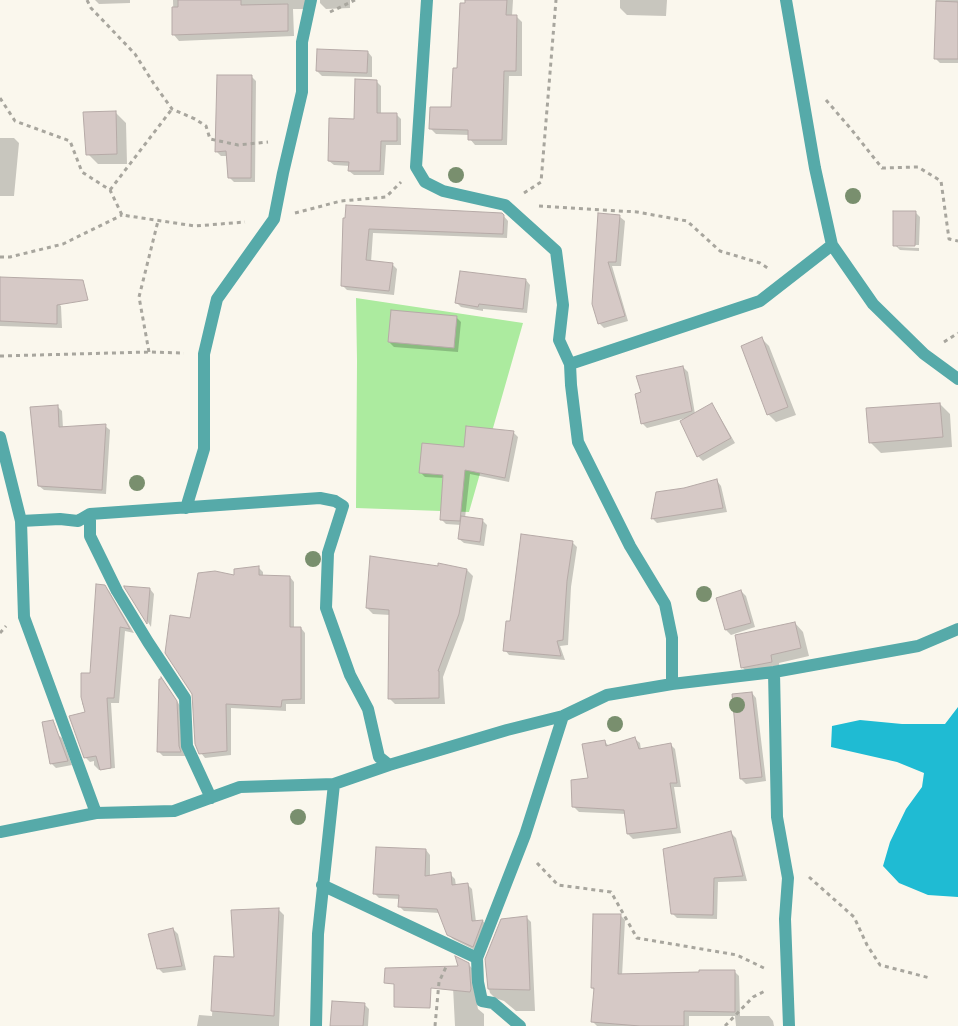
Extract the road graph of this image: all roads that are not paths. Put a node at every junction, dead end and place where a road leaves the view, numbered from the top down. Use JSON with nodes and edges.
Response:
{"nodes":[{"id":1,"x":311,"y":0,"type":"edge"},
{"id":2,"x":427,"y":0,"type":"edge"},
{"id":3,"x":786,"y":0,"type":"edge"},
{"id":4,"x":832,"y":245,"type":"junction"},
{"id":5,"x":570,"y":364,"type":"junction"},
{"id":6,"x":958,"y":379,"type":"edge"},
{"id":7,"x":0,"y":437,"type":"edge"},
{"id":8,"x":186,"y":508,"type":"junction"},
{"id":9,"x":90,"y":514,"type":"junction"},
{"id":10,"x":21,"y":521,"type":"junction"},
{"id":11,"x":958,"y":630,"type":"edge"},
{"id":12,"x":774,"y":672,"type":"junction"},
{"id":13,"x":672,"y":684,"type":"junction"},
{"id":14,"x":563,"y":716,"type":"junction"},
{"id":15,"x":389,"y":765,"type":"junction"},
{"id":16,"x":334,"y":784,"type":"junction"},
{"id":17,"x":211,"y":798,"type":"junction"},
{"id":18,"x":96,"y":812,"type":"junction"},
{"id":19,"x":0,"y":832,"type":"edge"},
{"id":20,"x":322,"y":885,"type":"junction"},
{"id":21,"x":476,"y":958,"type":"junction"},
{"id":22,"x":316,"y":1026,"type":"edge"},
{"id":23,"x":520,"y":1026,"type":"edge"},
{"id":24,"x":790,"y":1026,"type":"edge"}],
"edges":[{"from":1,"to":8,"type":"street"},
{"from":2,"to":5,"type":"street"},
{"from":3,"to":4,"type":"street"},
{"from":4,"to":5,"type":"street"},
{"from":4,"to":6,"type":"street"},
{"from":5,"to":13,"type":"street"},
{"from":7,"to":10,"type":"street"},
{"from":8,"to":9,"type":"street"},
{"from":8,"to":15,"type":"street"},
{"from":9,"to":10,"type":"street"},
{"from":9,"to":17,"type":"street"},
{"from":10,"to":18,"type":"street"},
{"from":11,"to":12,"type":"street"},
{"from":12,"to":13,"type":"street"},
{"from":12,"to":24,"type":"street"},
{"from":13,"to":14,"type":"street"},
{"from":14,"to":15,"type":"street"},
{"from":14,"to":21,"type":"street"},
{"from":15,"to":16,"type":"street"},
{"from":16,"to":17,"type":"street"},
{"from":16,"to":20,"type":"street"},
{"from":17,"to":18,"type":"street"},
{"from":18,"to":19,"type":"street"},
{"from":20,"to":21,"type":"street"},
{"from":20,"to":22,"type":"street"},
{"from":21,"to":23,"type":"street"}]}
